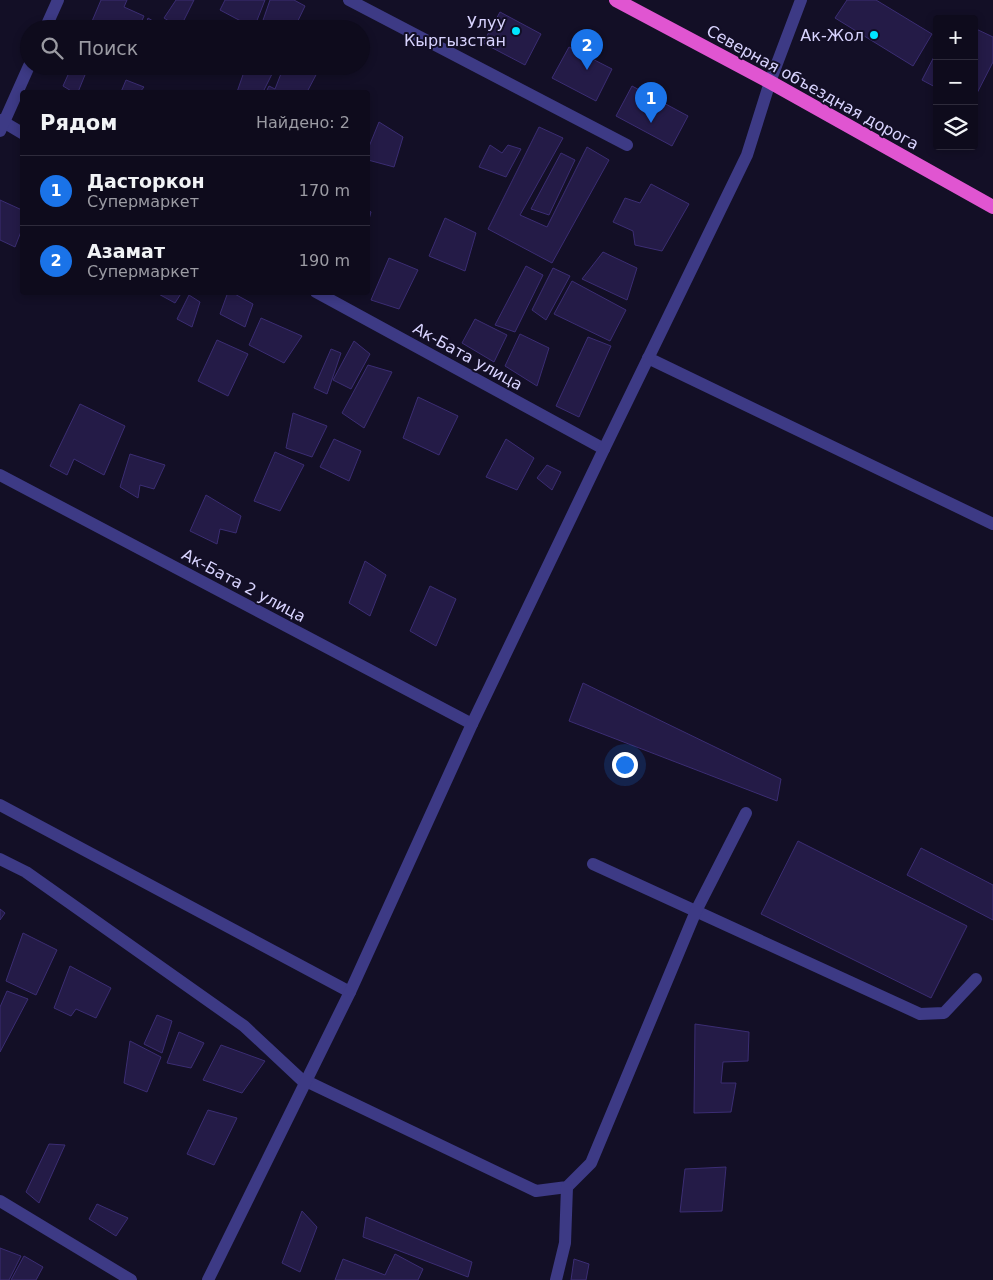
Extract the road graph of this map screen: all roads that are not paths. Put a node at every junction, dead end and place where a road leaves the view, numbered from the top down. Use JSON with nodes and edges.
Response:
{"nodes":[{"id":1,"x":58,"y":0,"type":"edge"},
{"id":2,"x":349,"y":0,"type":"edge"},
{"id":3,"x":616,"y":0,"type":"edge"},
{"id":4,"x":801,"y":0,"type":"edge"},
{"id":5,"x":49,"y":20,"type":"edge"},
{"id":6,"x":25,"y":75,"type":"edge"},
{"id":7,"x":770,"y":82,"type":"junction"},
{"id":8,"x":1,"y":125,"type":"edge"},
{"id":9,"x":20,"y":132,"type":"edge"},
{"id":10,"x":627,"y":145,"type":"dead end"},
{"id":11,"x":993,"y":207,"type":"edge"},
{"id":12,"x":322,"y":295,"type":"edge"},
{"id":13,"x":648,"y":358,"type":"junction"},
{"id":14,"x":604,"y":449,"type":"junction"},
{"id":15,"x":0,"y":475,"type":"edge"},
{"id":16,"x":993,"y":524,"type":"edge"},
{"id":17,"x":472,"y":724,"type":"junction"},
{"id":18,"x":0,"y":805,"type":"edge"},
{"id":19,"x":746,"y":814,"type":"dead end"},
{"id":20,"x":0,"y":859,"type":"edge"},
{"id":21,"x":593,"y":864,"type":"dead end"},
{"id":22,"x":696,"y":910,"type":"junction"},
{"id":23,"x":976,"y":979,"type":"dead end"},
{"id":24,"x":350,"y":992,"type":"junction"},
{"id":25,"x":306,"y":1082,"type":"junction"},
{"id":26,"x":567,"y":1187,"type":"junction"},
{"id":27,"x":0,"y":1201,"type":"edge"},
{"id":28,"x":131,"y":1280,"type":"edge"},
{"id":29,"x":208,"y":1280,"type":"edge"},
{"id":30,"x":556,"y":1280,"type":"edge"}],
"edges":[{"from":1,"to":5,"type":"street"},
{"from":2,"to":10,"type":"street"},
{"from":3,"to":7,"type":"highway","name":"Северная объездная дорога"},
{"from":4,"to":7,"type":"street"},
{"from":6,"to":8,"type":"street"},
{"from":7,"to":11,"type":"highway","name":"Северная объездная дорога"},
{"from":7,"to":13,"type":"street"},
{"from":8,"to":9,"type":"street"},
{"from":12,"to":14,"type":"street","name":"Ак-Бата улица"},
{"from":13,"to":14,"type":"street"},
{"from":13,"to":16,"type":"street"},
{"from":14,"to":17,"type":"street"},
{"from":15,"to":17,"type":"street","name":"Ак-Бата 2 улица"},
{"from":17,"to":24,"type":"street"},
{"from":18,"to":24,"type":"street"},
{"from":19,"to":22,"type":"street"},
{"from":20,"to":25,"type":"street"},
{"from":21,"to":22,"type":"street"},
{"from":22,"to":23,"type":"street"},
{"from":22,"to":26,"type":"street"},
{"from":24,"to":25,"type":"street"},
{"from":25,"to":26,"type":"street"},
{"from":25,"to":29,"type":"street"},
{"from":26,"to":30,"type":"street"},
{"from":27,"to":28,"type":"street"}]}
